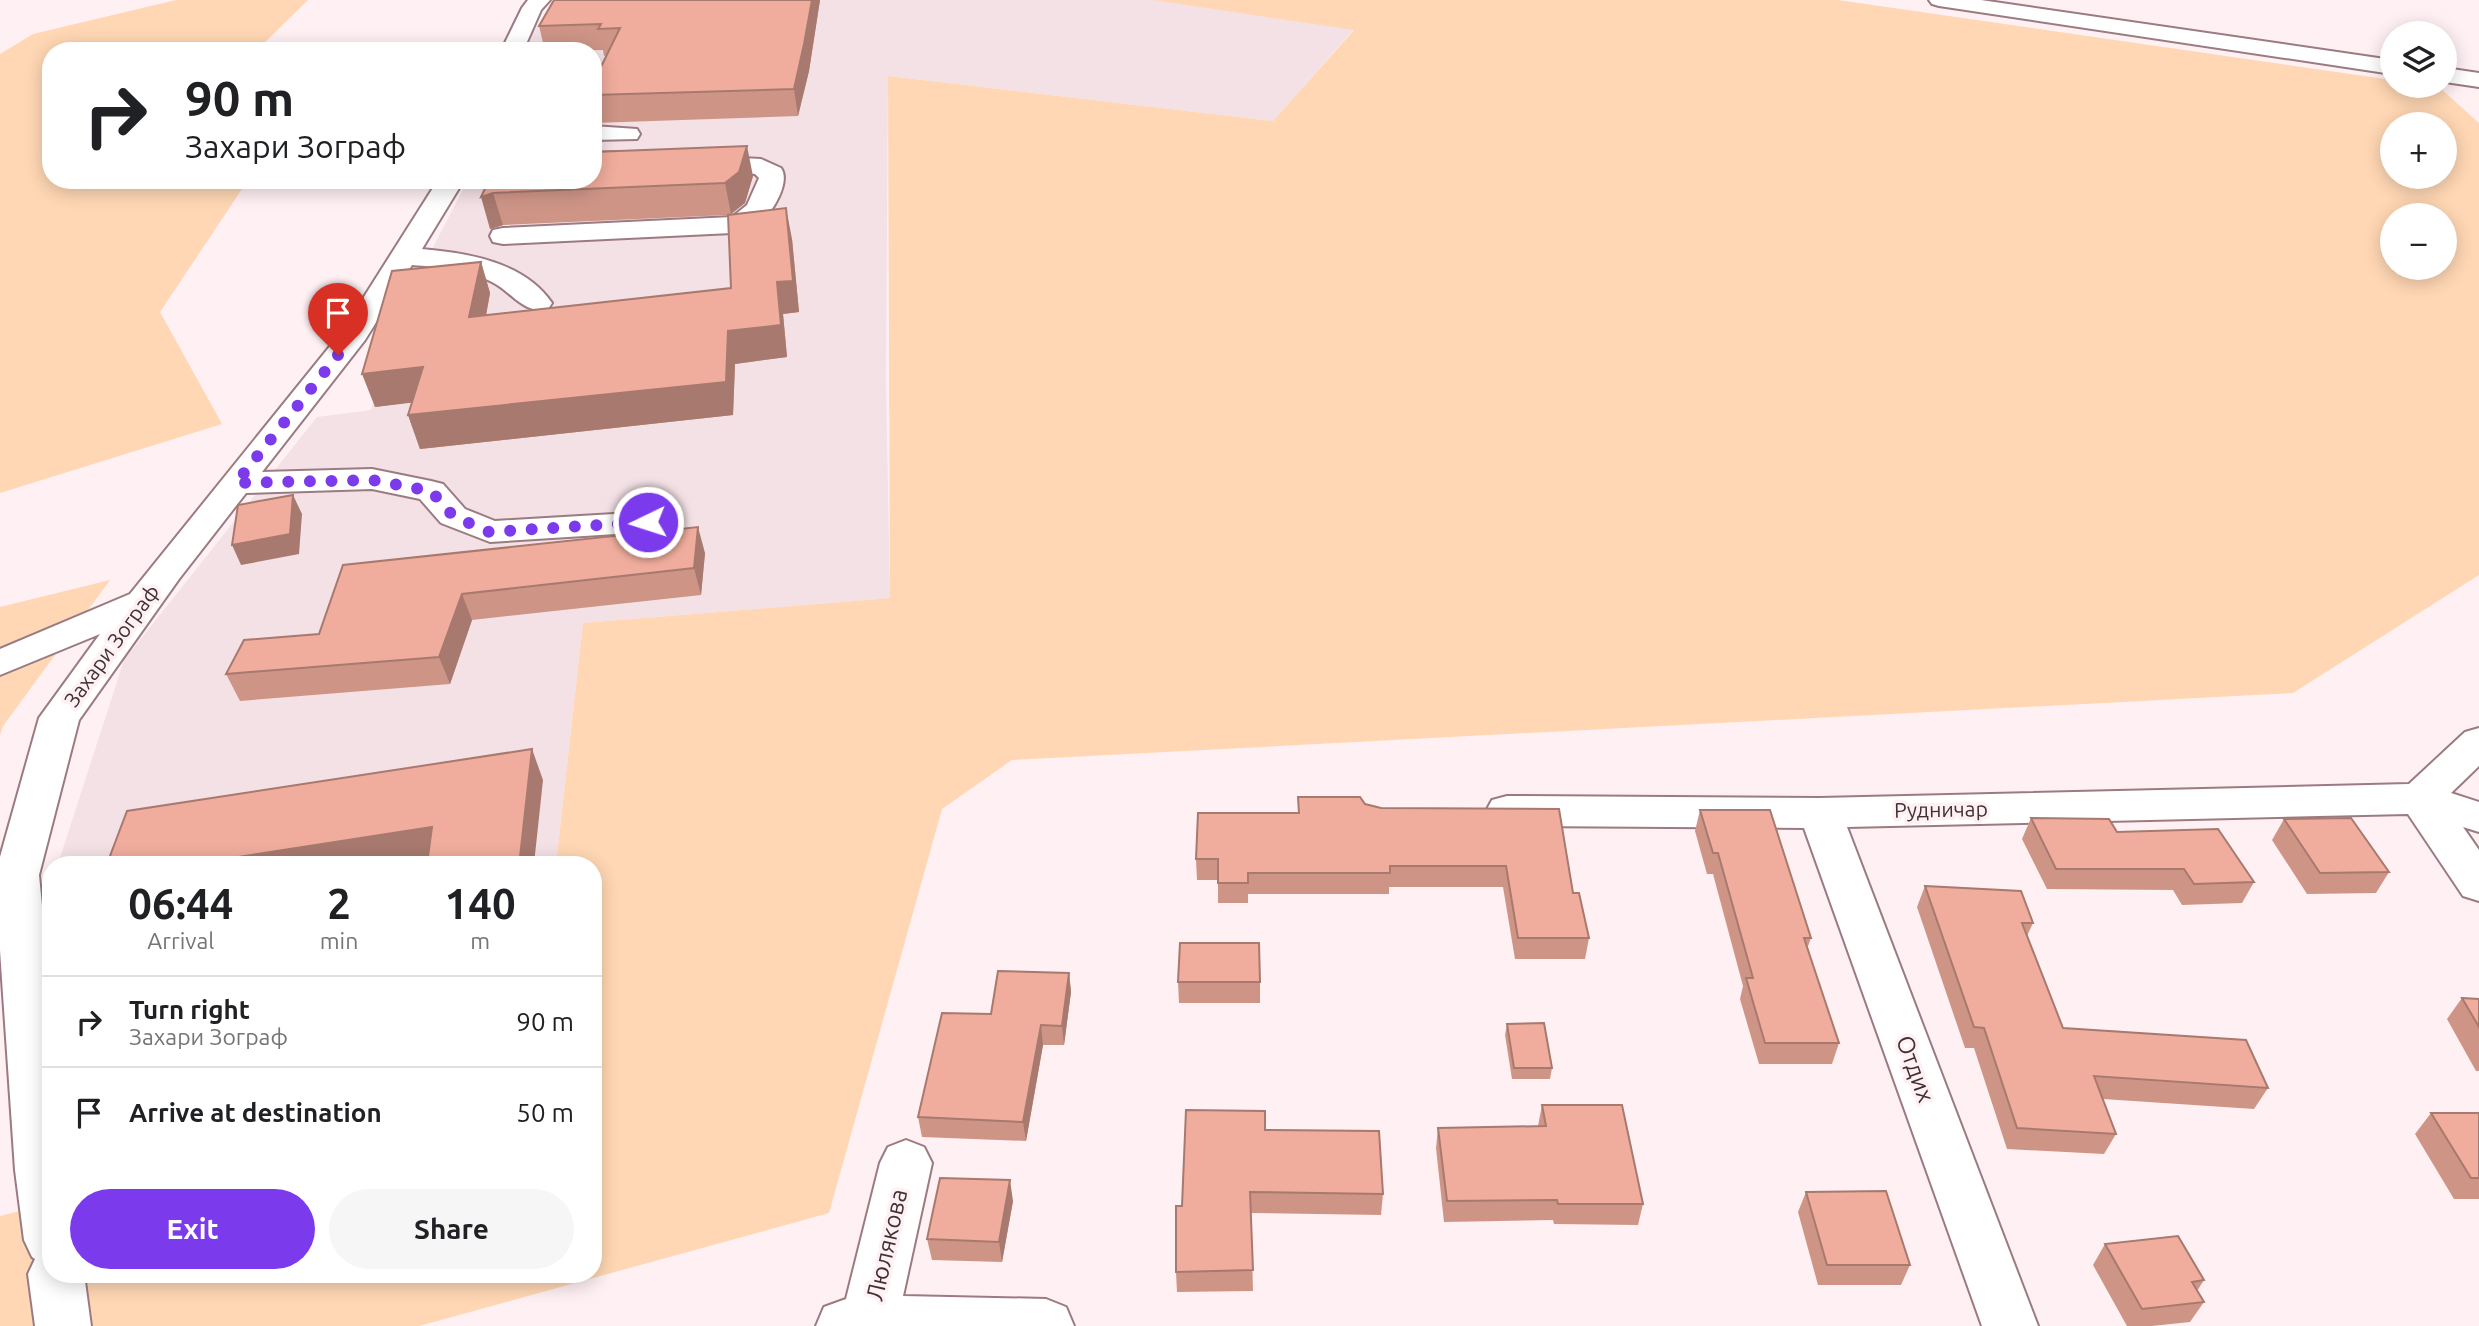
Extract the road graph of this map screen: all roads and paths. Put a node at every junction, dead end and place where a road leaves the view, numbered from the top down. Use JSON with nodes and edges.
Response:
{"nodes":[{"id":1,"x":540,"y":0,"type":"edge"},
{"id":2,"x":1939,"y":0,"type":"edge"},
{"id":3,"x":516,"y":42,"type":"edge"},
{"id":4,"x":2380,"y":65,"type":"edge"},
{"id":5,"x":2457,"y":77,"type":"edge"},
{"id":6,"x":2479,"y":80,"type":"edge"},
{"id":7,"x":602,"y":133,"type":"edge"},
{"id":8,"x":628,"y":134,"type":"dead end"},
{"id":9,"x":602,"y":160,"type":"edge"},
{"id":10,"x":445,"y":189,"type":"edge"},
{"id":11,"x":503,"y":236,"type":"dead end"},
{"id":12,"x":404,"y":256,"type":"junction"},
{"id":13,"x":538,"y":303,"type":"dead end"},
{"id":14,"x":236,"y":483,"type":"junction"},
{"id":15,"x":648,"y":522,"type":"dead end"},
{"id":16,"x":145,"y":601,"type":"junction"},
{"id":17,"x":0,"y":663,"type":"edge"},
{"id":18,"x":2479,"y":742,"type":"edge"},
{"id":19,"x":2420,"y":799,"type":"junction"},
{"id":20,"x":1475,"y":811,"type":"edge"},
{"id":21,"x":1820,"y":813,"type":"junction"},
{"id":22,"x":2479,"y":817,"type":"edge"},
{"id":23,"x":2479,"y":884,"type":"edge"},
{"id":24,"x":906,"y":1163,"type":"dead end"},
{"id":25,"x":42,"y":1177,"type":"edge"},
{"id":26,"x":57,"y":1283,"type":"edge"},
{"id":27,"x":860,"y":1325,"type":"edge"},
{"id":28,"x":63,"y":1326,"type":"edge"},
{"id":29,"x":1046,"y":1326,"type":"edge"},
{"id":30,"x":2010,"y":1326,"type":"edge"}],
"edges":[{"from":1,"to":3,"type":"street"},
{"from":2,"to":4,"type":"street"},
{"from":5,"to":6,"type":"street"},
{"from":7,"to":8,"type":"street"},
{"from":9,"to":11,"type":"street"},
{"from":10,"to":12,"type":"street","name":"Захари Зограф"},
{"from":12,"to":13,"type":"street"},
{"from":12,"to":14,"type":"street","name":"Захари Зограф"},
{"from":14,"to":15,"type":"street"},
{"from":14,"to":16,"type":"street","name":"Захари Зограф"},
{"from":16,"to":17,"type":"street"},
{"from":16,"to":25,"type":"street","name":"Захари Зограф"},
{"from":18,"to":19,"type":"street"},
{"from":19,"to":21,"type":"street","name":"Рудничар"},
{"from":19,"to":22,"type":"street","name":"Рудничар"},
{"from":19,"to":23,"type":"street"},
{"from":20,"to":21,"type":"street","name":"Рудничар"},
{"from":21,"to":30,"type":"street","name":"Отдих"},
{"from":24,"to":27,"type":"street","name":"Люлякова"},
{"from":26,"to":28,"type":"street"},
{"from":27,"to":29,"type":"street"}]}
